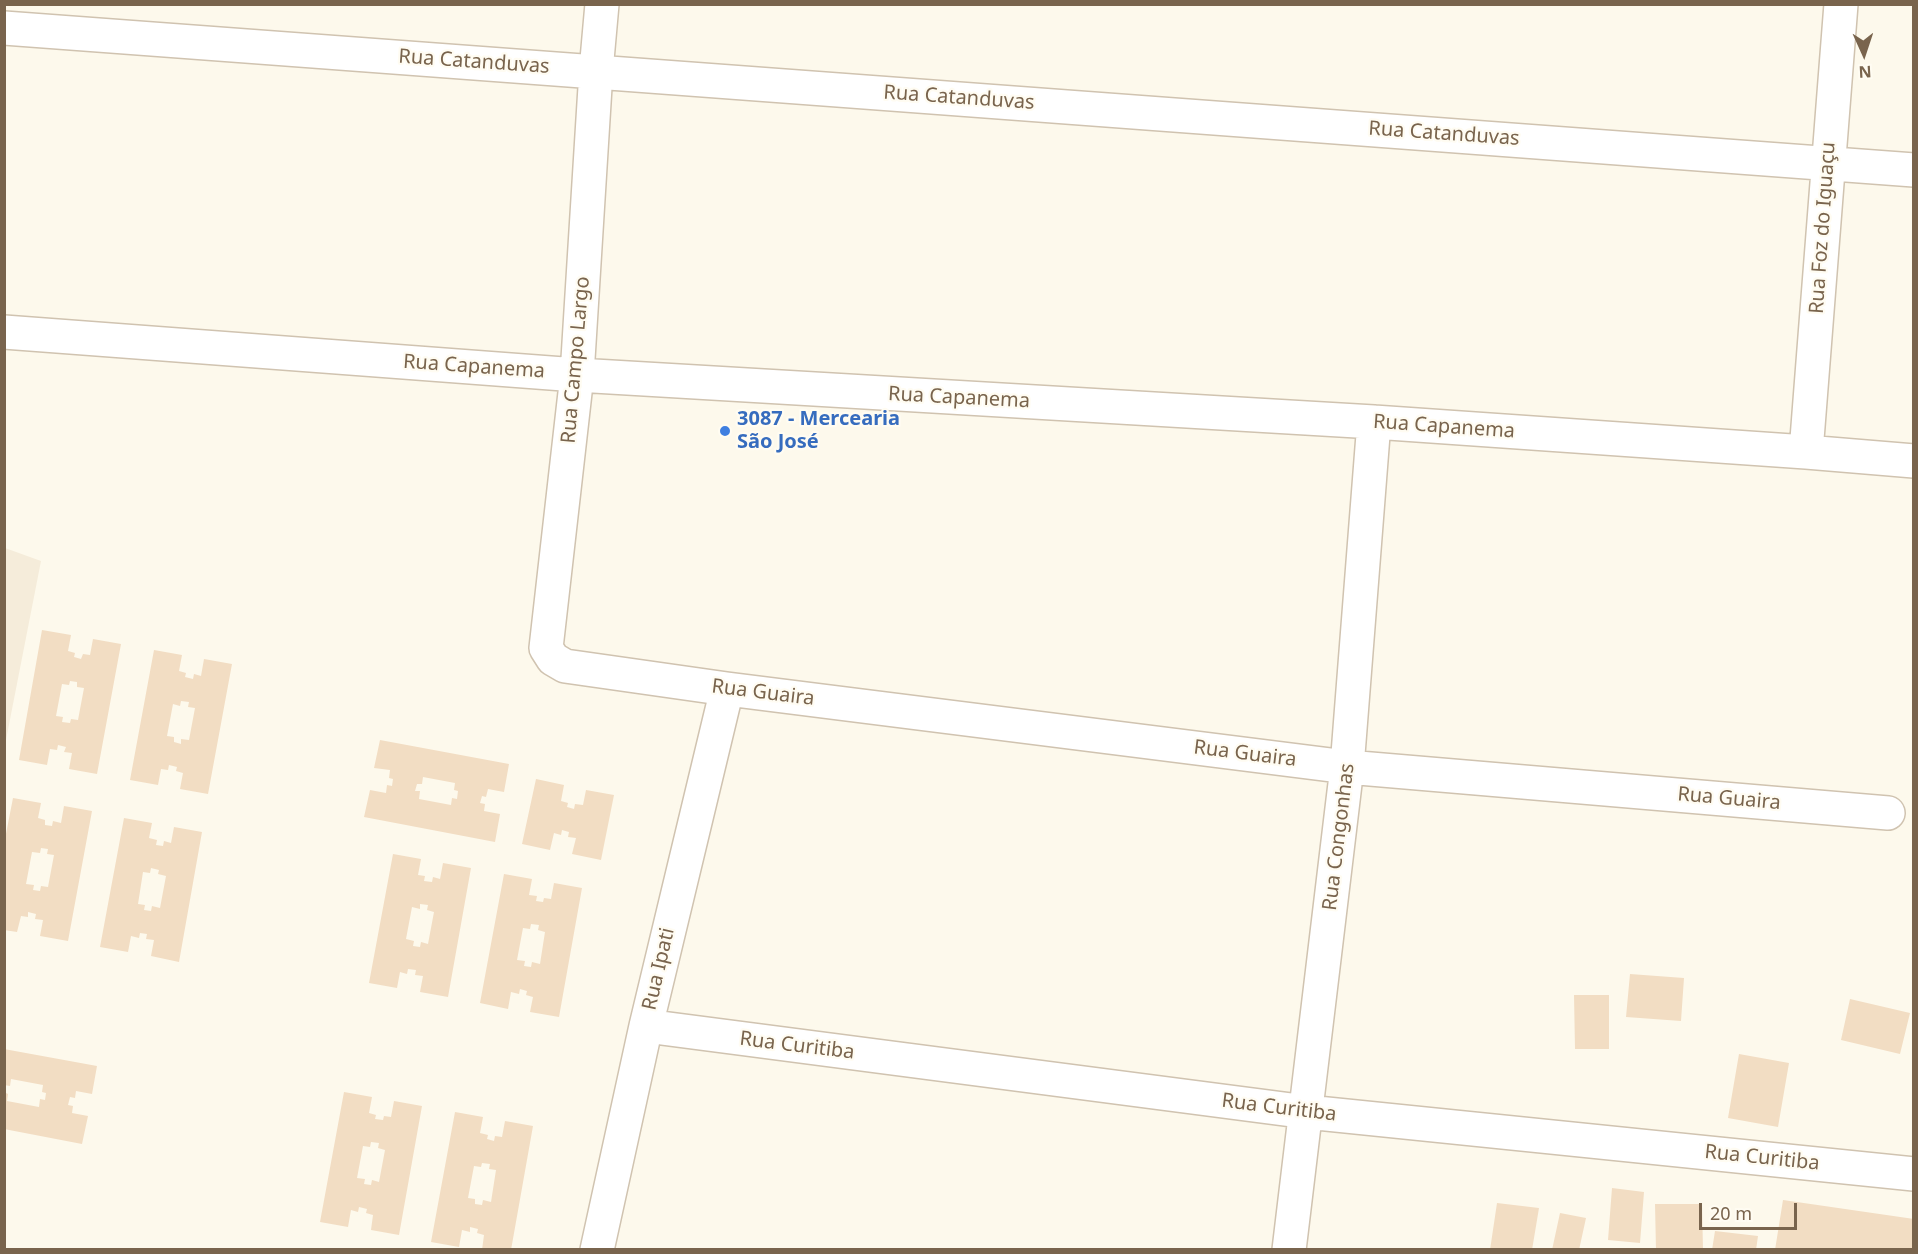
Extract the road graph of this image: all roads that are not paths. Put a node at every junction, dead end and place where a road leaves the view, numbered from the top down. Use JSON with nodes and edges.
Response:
{"nodes":[{"id":1,"x":602,"y":4,"type":"edge"},
{"id":2,"x":1840,"y":4,"type":"edge"},
{"id":3,"x":4,"y":28,"type":"edge"},
{"id":4,"x":596,"y":71,"type":"junction"},
{"id":5,"x":1827,"y":163,"type":"junction"},
{"id":6,"x":1914,"y":170,"type":"edge"},
{"id":7,"x":4,"y":332,"type":"edge"},
{"id":8,"x":577,"y":375,"type":"junction"},
{"id":9,"x":1374,"y":422,"type":"junction"},
{"id":10,"x":1806,"y":452,"type":"junction"},
{"id":11,"x":1914,"y":461,"type":"edge"},
{"id":12,"x":604,"y":672,"type":"joint"},
{"id":13,"x":727,"y":689,"type":"junction"},
{"id":14,"x":1347,"y":766,"type":"junction"},
{"id":15,"x":1888,"y":813,"type":"dead end"},
{"id":16,"x":646,"y":1026,"type":"junction"},
{"id":17,"x":1306,"y":1112,"type":"junction"},
{"id":18,"x":1914,"y":1174,"type":"edge"},
{"id":19,"x":597,"y":1250,"type":"edge"},
{"id":20,"x":1289,"y":1250,"type":"edge"}],
"edges":[{"from":1,"to":4,"type":"street","name":"Rua Campo Largo"},
{"from":2,"to":5,"type":"street","name":"Rua Foz do Iguaçu"},
{"from":3,"to":4,"type":"street","name":"Rua Catanduvas"},
{"from":4,"to":5,"type":"street","name":"Rua Catanduvas"},
{"from":4,"to":8,"type":"street","name":"Rua Campo Largo"},
{"from":5,"to":6,"type":"street","name":"Rua Catanduvas"},
{"from":5,"to":10,"type":"street","name":"Rua Foz do Iguaçu"},
{"from":7,"to":8,"type":"street","name":"Rua Capanema"},
{"from":8,"to":9,"type":"street","name":"Rua Capanema"},
{"from":8,"to":12,"type":"street","name":"Rua Campo Largo"},
{"from":9,"to":10,"type":"street","name":"Rua Capanema"},
{"from":9,"to":14,"type":"street","name":"Rua Congonhas"},
{"from":10,"to":11,"type":"street","name":"Rua Capanema"},
{"from":12,"to":13,"type":"street","name":"Rua Guaira"},
{"from":13,"to":14,"type":"street","name":"Rua Guaira"},
{"from":13,"to":16,"type":"street","name":"Rua Ipati"},
{"from":14,"to":15,"type":"street","name":"Rua Guaira"},
{"from":14,"to":17,"type":"street","name":"Rua Congonhas"},
{"from":16,"to":17,"type":"street","name":"Rua Curitiba"},
{"from":16,"to":19,"type":"street","name":"Rua Ipati"},
{"from":17,"to":18,"type":"street","name":"Rua Curitiba"},
{"from":17,"to":20,"type":"street","name":"Rua Congonhas"}]}
